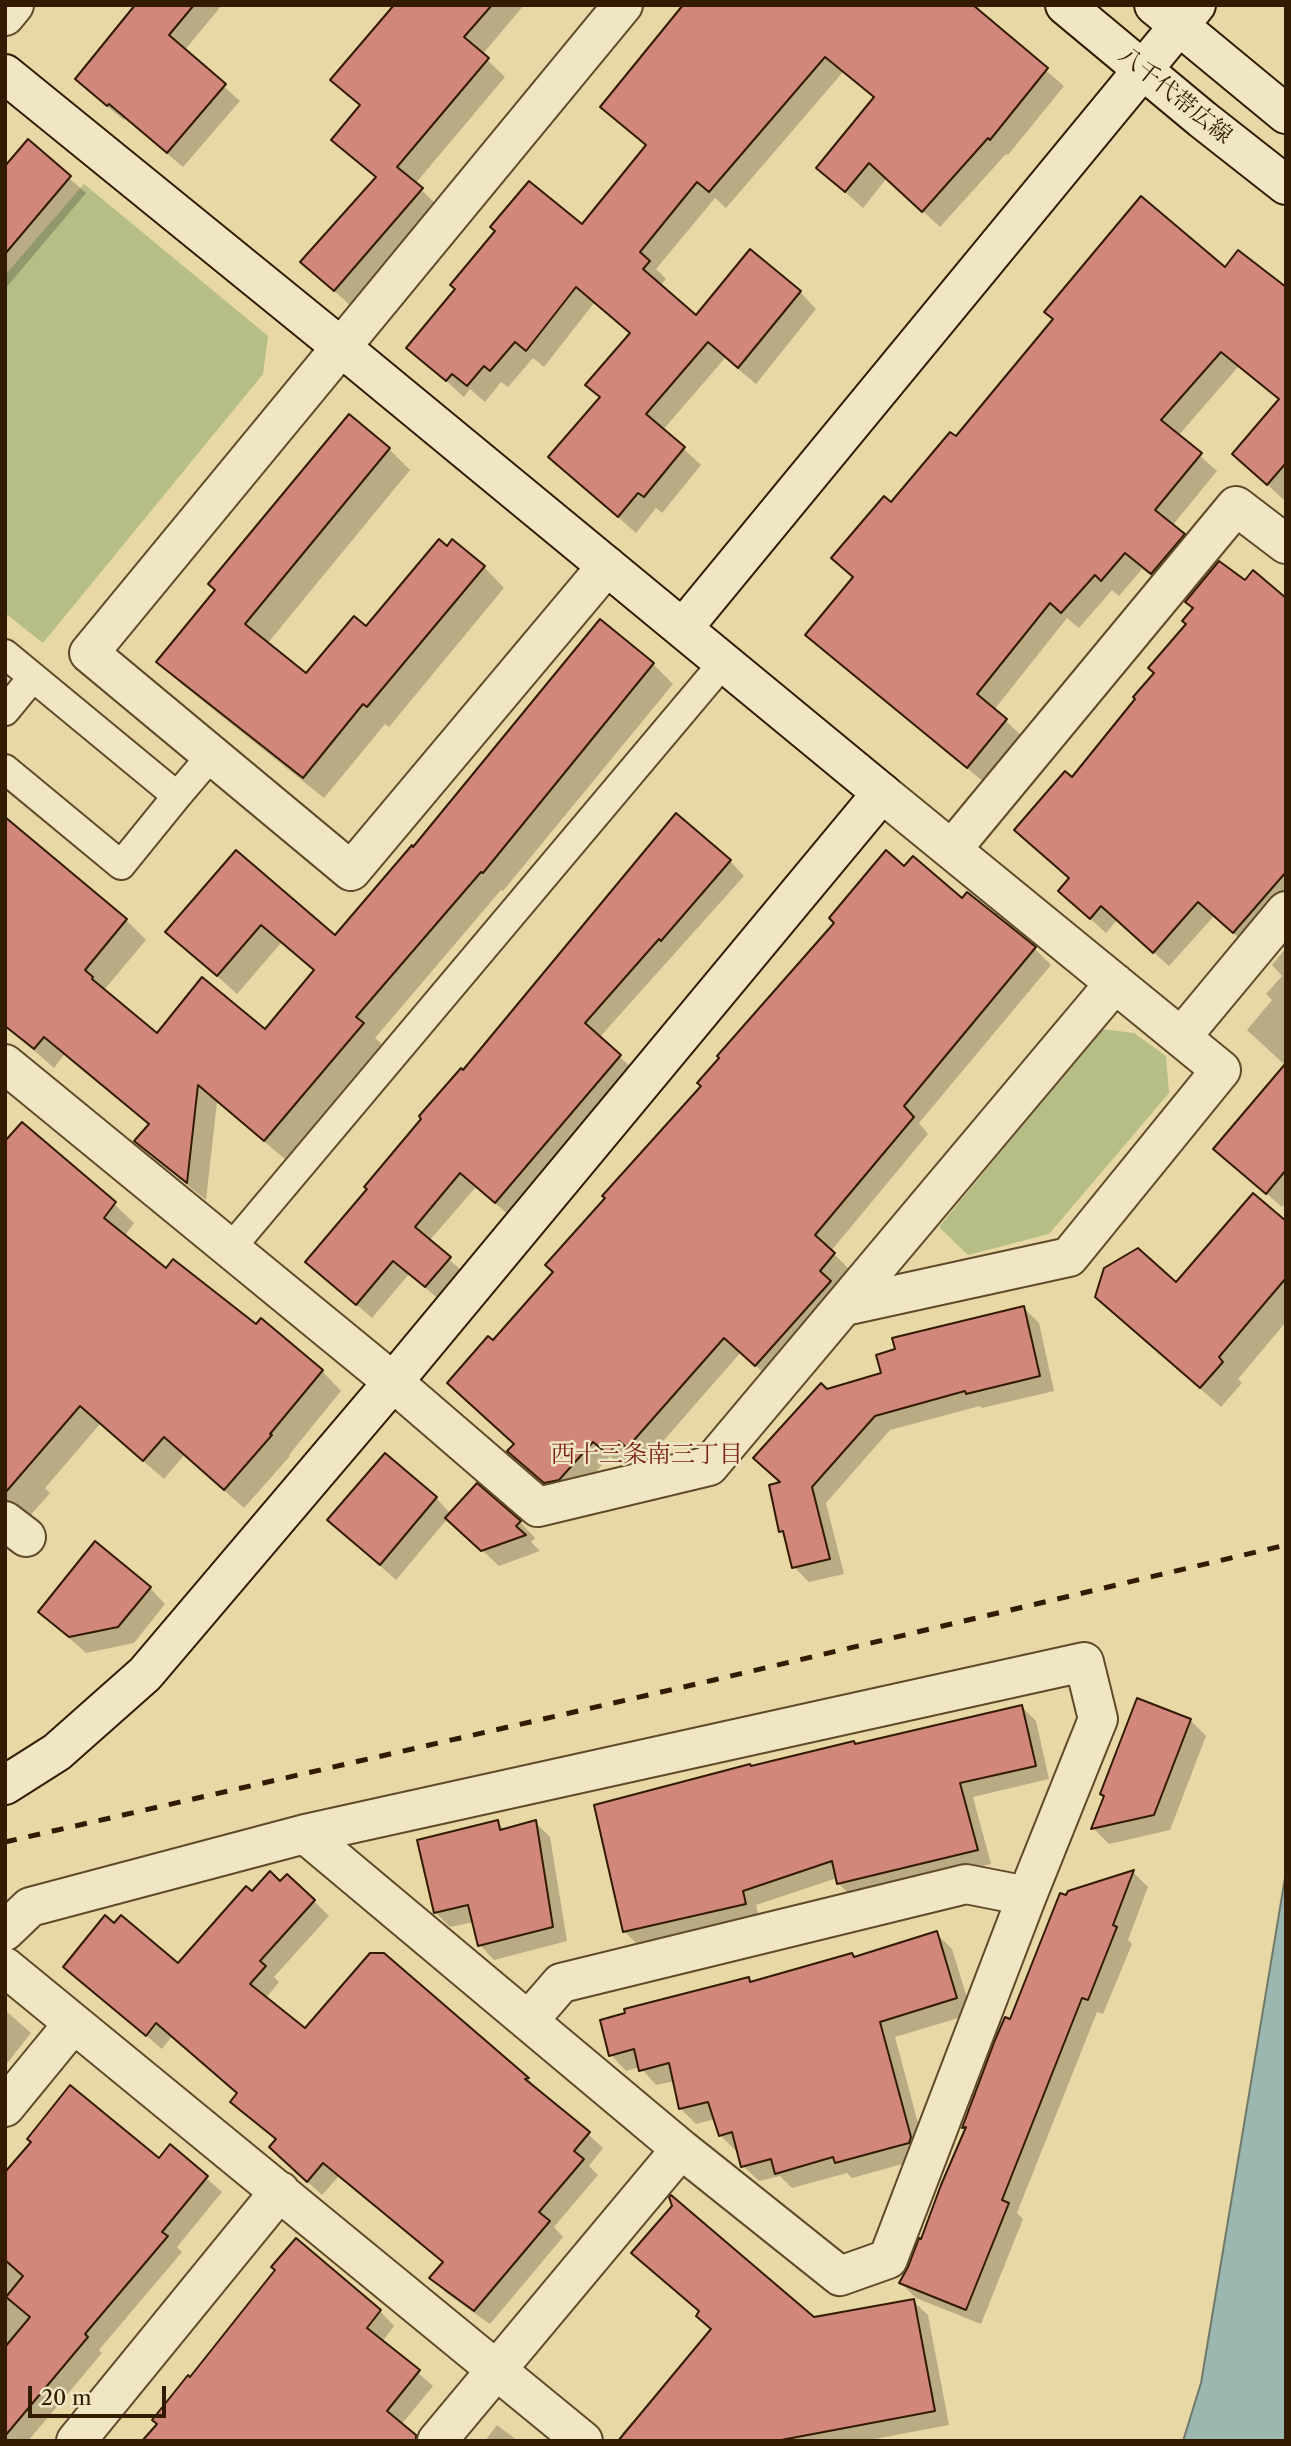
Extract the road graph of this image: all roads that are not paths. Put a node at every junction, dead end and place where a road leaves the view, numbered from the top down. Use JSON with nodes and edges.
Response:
{"nodes":[{"id":1,"x":14,"y":5,"type":"edge"},
{"id":2,"x":623,"y":5,"type":"edge"},
{"id":3,"x":1065,"y":5,"type":"edge"},
{"id":4,"x":1176,"y":12,"type":"edge"},
{"id":5,"x":5,"y":16,"type":"edge"},
{"id":6,"x":1144,"y":71,"type":"junction"},
{"id":7,"x":5,"y":74,"type":"edge"},
{"id":8,"x":1286,"y":114,"type":"edge"},
{"id":9,"x":1286,"y":185,"type":"edge"},
{"id":10,"x":341,"y":347,"type":"junction"},
{"id":11,"x":1286,"y":544,"type":"edge"},
{"id":12,"x":607,"y":566,"type":"junction"},
{"id":13,"x":683,"y":628,"type":"junction"},
{"id":14,"x":5,"y":654,"type":"edge"},
{"id":15,"x":723,"y":663,"type":"junction"},
{"id":16,"x":33,"y":677,"type":"junction"},
{"id":17,"x":5,"y":711,"type":"edge"},
{"id":18,"x":211,"y":756,"type":"junction"},
{"id":19,"x":5,"y":769,"type":"edge"},
{"id":20,"x":882,"y":793,"type":"junction"},
{"id":21,"x":177,"y":796,"type":"junction"},
{"id":22,"x":952,"y":849,"type":"junction"},
{"id":23,"x":1286,"y":911,"type":"edge"},
{"id":24,"x":1115,"y":983,"type":"junction"},
{"id":25,"x":1182,"y":1036,"type":"junction"},
{"id":26,"x":5,"y":1064,"type":"edge"},
{"id":27,"x":230,"y":1249,"type":"junction"},
{"id":28,"x":845,"y":1306,"type":"junction"},
{"id":29,"x":393,"y":1382,"type":"junction"},
{"id":30,"x":5,"y":1785,"type":"edge"},
{"id":31,"x":306,"y":1835,"type":"junction"},
{"id":32,"x":1027,"y":1896,"type":"junction"},
{"id":33,"x":5,"y":1931,"type":"edge"},
{"id":34,"x":5,"y":1967,"type":"edge"},
{"id":35,"x":528,"y":2021,"type":"junction"},
{"id":36,"x":74,"y":2024,"type":"junction"},
{"id":37,"x":5,"y":2107,"type":"edge"},
{"id":38,"x":681,"y":2149,"type":"junction"},
{"id":39,"x":280,"y":2190,"type":"junction"},
{"id":40,"x":495,"y":2370,"type":"junction"},
{"id":41,"x":76,"y":2441,"type":"edge"},
{"id":42,"x":437,"y":2441,"type":"edge"},
{"id":43,"x":583,"y":2441,"type":"edge"}],
"edges":[{"from":1,"to":5,"type":"street"},
{"from":2,"to":10,"type":"street"},
{"from":3,"to":6,"type":"street","name":"八千代帯広線"},
{"from":4,"to":6,"type":"street"},
{"from":4,"to":8,"type":"street"},
{"from":6,"to":9,"type":"street","name":"八千代帯広線"},
{"from":6,"to":13,"type":"street"},
{"from":7,"to":10,"type":"street"},
{"from":10,"to":12,"type":"street"},
{"from":10,"to":18,"type":"street"},
{"from":11,"to":22,"type":"street"},
{"from":12,"to":13,"type":"street"},
{"from":12,"to":18,"type":"street"},
{"from":13,"to":15,"type":"street"},
{"from":14,"to":16,"type":"lane"},
{"from":15,"to":20,"type":"street"},
{"from":15,"to":27,"type":"lane"},
{"from":16,"to":17,"type":"lane"},
{"from":16,"to":21,"type":"lane"},
{"from":18,"to":21,"type":"lane"},
{"from":19,"to":21,"type":"lane"},
{"from":20,"to":22,"type":"street"},
{"from":20,"to":29,"type":"street"},
{"from":22,"to":24,"type":"street"},
{"from":23,"to":25,"type":"street"},
{"from":24,"to":25,"type":"street"},
{"from":24,"to":28,"type":"street"},
{"from":25,"to":28,"type":"street"},
{"from":26,"to":27,"type":"street"},
{"from":27,"to":29,"type":"street"},
{"from":28,"to":29,"type":"street"},
{"from":29,"to":30,"type":"street"},
{"from":31,"to":32,"type":"street"},
{"from":31,"to":33,"type":"street"},
{"from":31,"to":35,"type":"street"},
{"from":32,"to":35,"type":"street"},
{"from":32,"to":38,"type":"street"},
{"from":34,"to":36,"type":"street"},
{"from":35,"to":38,"type":"street"},
{"from":36,"to":37,"type":"street"},
{"from":36,"to":39,"type":"street"},
{"from":38,"to":40,"type":"street"},
{"from":39,"to":40,"type":"street"},
{"from":39,"to":41,"type":"street"},
{"from":40,"to":42,"type":"street"},
{"from":40,"to":43,"type":"street"}]}
